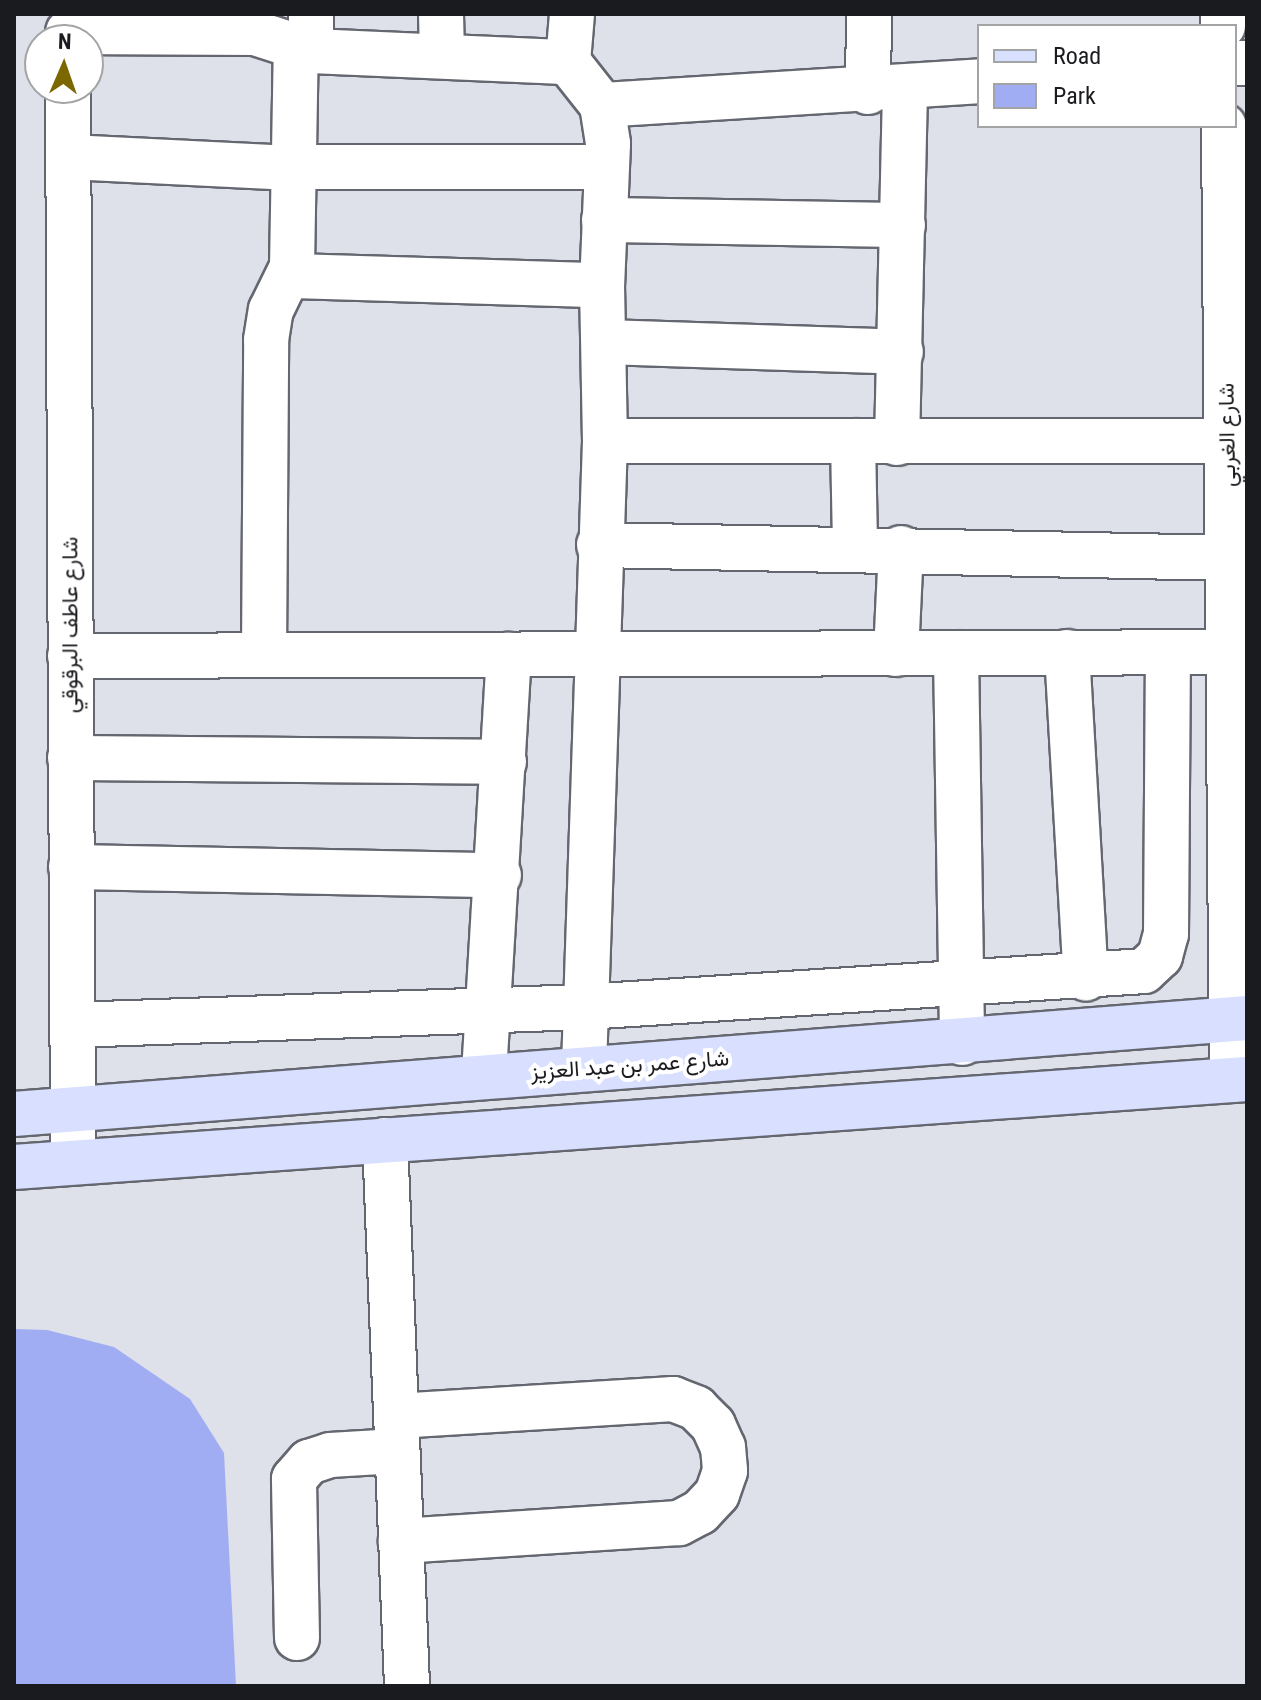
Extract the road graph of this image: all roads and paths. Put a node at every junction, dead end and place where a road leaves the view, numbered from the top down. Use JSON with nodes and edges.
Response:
{"nodes":[{"id":1,"x":572,"y":14,"type":"edge"},
{"id":2,"x":869,"y":14,"type":"edge"},
{"id":3,"x":104,"y":30,"type":"edge"},
{"id":4,"x":441,"y":34,"type":"edge"},
{"id":5,"x":306,"y":37,"type":"edge"},
{"id":6,"x":568,"y":62,"type":"junction"},
{"id":7,"x":977,"y":81,"type":"edge"},
{"id":8,"x":886,"y":90,"type":"junction"},
{"id":9,"x":68,"y":104,"type":"edge"},
{"id":10,"x":602,"y":105,"type":"junction"},
{"id":11,"x":1224,"y":128,"type":"edge"},
{"id":12,"x":69,"y":157,"type":"junction"},
{"id":13,"x":295,"y":166,"type":"junction"},
{"id":14,"x":606,"y":167,"type":"junction"},
{"id":15,"x":604,"y":220,"type":"junction"},
{"id":16,"x":903,"y":225,"type":"junction"},
{"id":17,"x":290,"y":276,"type":"junction"},
{"id":18,"x":602,"y":285,"type":"junction"},
{"id":19,"x":604,"y":342,"type":"junction"},
{"id":20,"x":901,"y":352,"type":"junction"},
{"id":21,"x":605,"y":441,"type":"junction"},
{"id":22,"x":853,"y":441,"type":"junction"},
{"id":23,"x":1227,"y":441,"type":"junction"},
{"id":24,"x":897,"y":443,"type":"junction"},
{"id":25,"x":599,"y":545,"type":"junction"},
{"id":26,"x":855,"y":547,"type":"junction"},
{"id":27,"x":901,"y":548,"type":"junction"},
{"id":28,"x":1228,"y":558,"type":"junction"},
{"id":29,"x":1067,"y":652,"type":"junction"},
{"id":30,"x":1238,"y":652,"type":"edge"},
{"id":31,"x":956,"y":653,"type":"junction"},
{"id":32,"x":1168,"y":653,"type":"junction"},
{"id":33,"x":896,"y":654,"type":"junction"},
{"id":34,"x":264,"y":655,"type":"junction"},
{"id":35,"x":509,"y":655,"type":"junction"},
{"id":36,"x":597,"y":655,"type":"junction"},
{"id":37,"x":70,"y":656,"type":"junction"},
{"id":38,"x":70,"y":758,"type":"junction"},
{"id":39,"x":504,"y":762,"type":"junction"},
{"id":40,"x":71,"y":867,"type":"junction"},
{"id":41,"x":499,"y":875,"type":"junction"},
{"id":42,"x":1086,"y":978,"type":"junction"},
{"id":43,"x":960,"y":985,"type":"junction"},
{"id":44,"x":585,"y":1007,"type":"junction"},
{"id":45,"x":490,"y":1011,"type":"junction"},
{"id":46,"x":1239,"y":1019,"type":"edge"},
{"id":47,"x":72,"y":1025,"type":"junction"},
{"id":48,"x":962,"y":1043,"type":"junction"},
{"id":49,"x":584,"y":1068,"type":"junction"},
{"id":50,"x":484,"y":1074,"type":"junction"},
{"id":51,"x":1239,"y":1080,"type":"edge"},
{"id":52,"x":72,"y":1111,"type":"junction"},
{"id":53,"x":14,"y":1114,"type":"edge"},
{"id":54,"x":385,"y":1140,"type":"junction"},
{"id":55,"x":73,"y":1162,"type":"junction"},
{"id":56,"x":14,"y":1167,"type":"edge"},
{"id":57,"x":397,"y":1433,"type":"junction"},
{"id":58,"x":401,"y":1541,"type":"junction"},
{"id":59,"x":297,"y":1638,"type":"dead end"},
{"id":60,"x":407,"y":1686,"type":"edge"}],
"edges":[{"from":1,"to":6,"type":"street"},
{"from":2,"to":8,"type":"street"},
{"from":3,"to":5,"type":"street"},
{"from":4,"to":5,"type":"street"},
{"from":4,"to":6,"type":"street"},
{"from":5,"to":13,"type":"street"},
{"from":6,"to":10,"type":"street"},
{"from":7,"to":8,"type":"street"},
{"from":8,"to":10,"type":"street"},
{"from":8,"to":16,"type":"street"},
{"from":9,"to":12,"type":"street","name":"شارع عاطف البرقوقي"},
{"from":10,"to":14,"type":"street"},
{"from":11,"to":23,"type":"street","name":"شارع الغربي"},
{"from":12,"to":13,"type":"street"},
{"from":12,"to":37,"type":"street","name":"شارع عاطف البرقوقي"},
{"from":13,"to":14,"type":"street"},
{"from":13,"to":17,"type":"street"},
{"from":14,"to":15,"type":"street"},
{"from":15,"to":16,"type":"street"},
{"from":15,"to":18,"type":"street"},
{"from":16,"to":20,"type":"street"},
{"from":17,"to":18,"type":"street"},
{"from":17,"to":34,"type":"street"},
{"from":18,"to":19,"type":"street"},
{"from":19,"to":20,"type":"street"},
{"from":19,"to":21,"type":"street"},
{"from":20,"to":24,"type":"street"},
{"from":21,"to":22,"type":"street"},
{"from":21,"to":25,"type":"street"},
{"from":22,"to":24,"type":"street"},
{"from":22,"to":26,"type":"street"},
{"from":23,"to":24,"type":"street"},
{"from":23,"to":28,"type":"street","name":"شارع الغربي"},
{"from":25,"to":26,"type":"street"},
{"from":25,"to":36,"type":"street"},
{"from":26,"to":27,"type":"street"},
{"from":27,"to":28,"type":"street"},
{"from":27,"to":33,"type":"street"},
{"from":28,"to":30,"type":"street","name":"شارع الغربي"},
{"from":29,"to":31,"type":"street"},
{"from":29,"to":32,"type":"street"},
{"from":29,"to":42,"type":"street"},
{"from":30,"to":32,"type":"street"},
{"from":30,"to":46,"type":"street","name":"شارع الغربي"},
{"from":31,"to":33,"type":"street"},
{"from":31,"to":43,"type":"street"},
{"from":32,"to":42,"type":"street"},
{"from":33,"to":36,"type":"street"},
{"from":34,"to":35,"type":"street"},
{"from":34,"to":37,"type":"street"},
{"from":35,"to":36,"type":"street"},
{"from":35,"to":39,"type":"street"},
{"from":36,"to":44,"type":"street"},
{"from":37,"to":38,"type":"street","name":"شارع عاطف البرقوقي"},
{"from":38,"to":39,"type":"street"},
{"from":38,"to":40,"type":"street","name":"شارع عاطف البرقوقي"},
{"from":39,"to":41,"type":"street"},
{"from":40,"to":41,"type":"street"},
{"from":40,"to":47,"type":"street","name":"شارع عاطف البرقوقي"},
{"from":41,"to":45,"type":"street"},
{"from":42,"to":43,"type":"street"},
{"from":43,"to":44,"type":"street"},
{"from":43,"to":48,"type":"street"},
{"from":44,"to":45,"type":"street"},
{"from":44,"to":49,"type":"street"},
{"from":45,"to":47,"type":"street"},
{"from":45,"to":50,"type":"street"},
{"from":46,"to":48,"type":"main road","name":"شارع عمر بن عبد العزيز"},
{"from":46,"to":51,"type":"street","name":"شارع الغربي"},
{"from":47,"to":52,"type":"street","name":"شارع عاطف البرقوقي"},
{"from":48,"to":49,"type":"main road","name":"شارع عمر بن عبد العزيز"},
{"from":49,"to":50,"type":"main road","name":"شارع عمر بن عبد العزيز"},
{"from":50,"to":52,"type":"main road","name":"شارع عمر بن عبد العزيز"},
{"from":51,"to":54,"type":"main road"},
{"from":52,"to":53,"type":"main road","name":"شارع عمر بن عبد العزيز"},
{"from":52,"to":55,"type":"street","name":"شارع عاطف البرقوقي"},
{"from":54,"to":55,"type":"main road"},
{"from":54,"to":57,"type":"street"},
{"from":55,"to":56,"type":"main road"},
{"from":57,"to":58,"type":"street"},
{"from":57,"to":58,"type":"street"},
{"from":57,"to":59,"type":"street"},
{"from":58,"to":60,"type":"street"}]}
